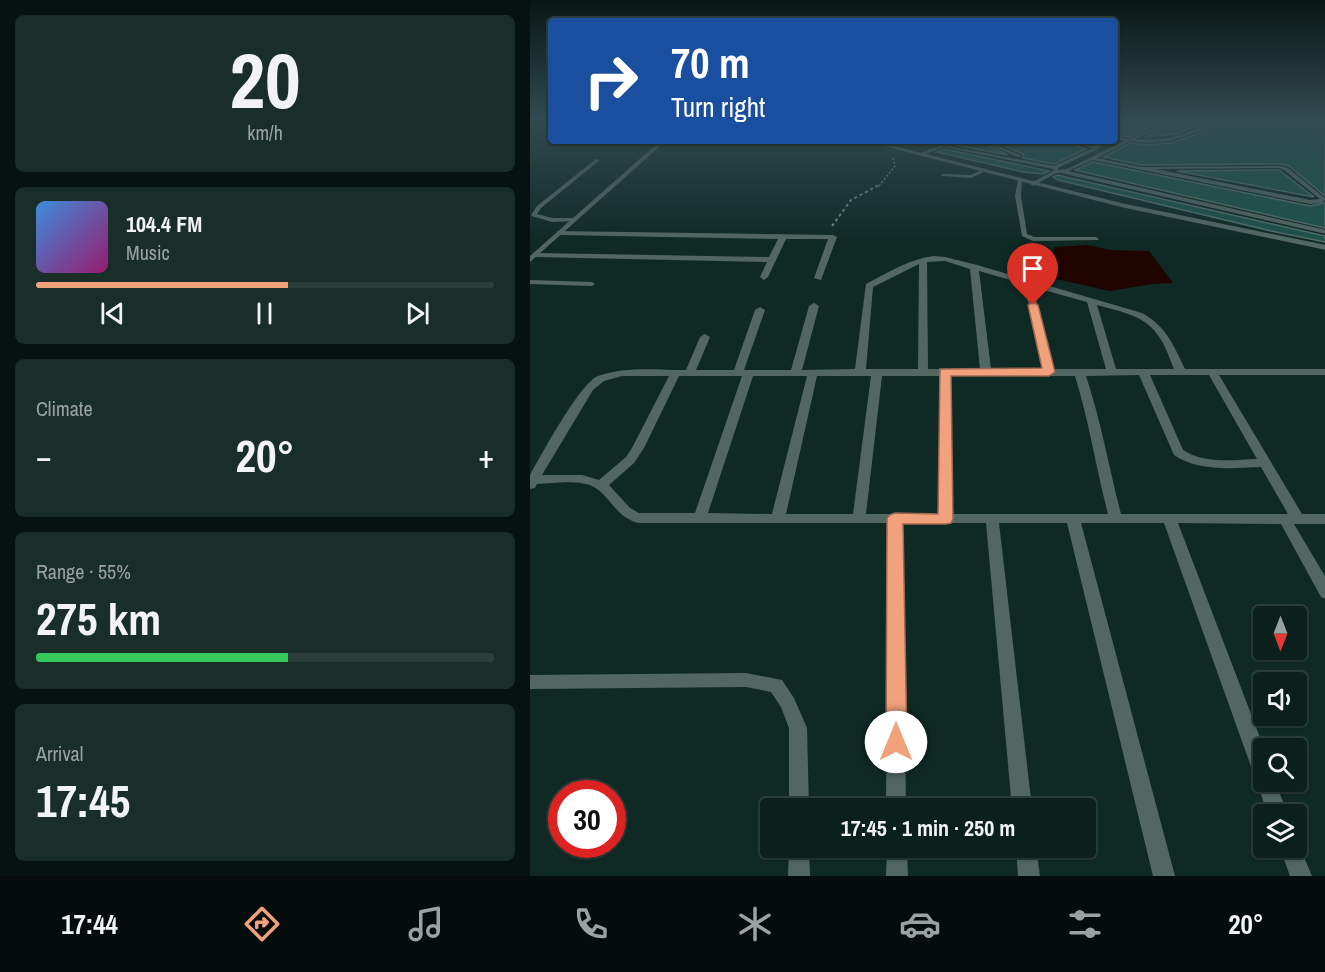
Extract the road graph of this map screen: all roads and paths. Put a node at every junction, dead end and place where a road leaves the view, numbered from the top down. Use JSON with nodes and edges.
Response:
{"nodes":[{"id":1,"x":598,"y":160,"type":"dead end"},
{"id":2,"x":642,"y":160,"type":"edge"},
{"id":3,"x":895,"y":160,"type":"edge"},
{"id":4,"x":942,"y":160,"type":"edge"},
{"id":5,"x":1020,"y":160,"type":"edge"},
{"id":6,"x":1029,"y":160,"type":"edge"},
{"id":7,"x":1075,"y":160,"type":"edge"},
{"id":8,"x":1087,"y":160,"type":"edge"},
{"id":9,"x":1101,"y":160,"type":"edge"},
{"id":10,"x":1039,"y":164,"type":"junction"},
{"id":11,"x":1187,"y":166,"type":"junction"},
{"id":12,"x":1138,"y":168,"type":"junction"},
{"id":13,"x":1057,"y":170,"type":"junction"},
{"id":14,"x":984,"y":171,"type":"junction"},
{"id":15,"x":943,"y":175,"type":"dead end"},
{"id":16,"x":1188,"y":178,"type":"junction"},
{"id":17,"x":1020,"y":180,"type":"junction"},
{"id":18,"x":1033,"y":184,"type":"junction"},
{"id":19,"x":574,"y":220,"type":"junction"},
{"id":20,"x":832,"y":225,"type":"dead end"},
{"id":21,"x":1325,"y":232,"type":"edge"},
{"id":22,"x":560,"y":233,"type":"junction"},
{"id":23,"x":784,"y":237,"type":"junction"},
{"id":24,"x":1096,"y":239,"type":"dead end"},
{"id":25,"x":1325,"y":248,"type":"edge"},
{"id":26,"x":533,"y":258,"type":"edge"},
{"id":27,"x":923,"y":259,"type":"junction"},
{"id":28,"x":772,"y":260,"type":"junction"},
{"id":29,"x":974,"y":267,"type":"junction"},
{"id":30,"x":764,"y":277,"type":"dead end"},
{"id":31,"x":818,"y":278,"type":"dead end"},
{"id":32,"x":530,"y":282,"type":"edge"},
{"id":33,"x":1028,"y":282,"type":"junction"},
{"id":34,"x":592,"y":284,"type":"dead end"},
{"id":35,"x":1091,"y":300,"type":"junction"},
{"id":36,"x":814,"y":306,"type":"dead end"},
{"id":37,"x":760,"y":310,"type":"dead end"},
{"id":38,"x":705,"y":337,"type":"dead end"},
{"id":39,"x":676,"y":372,"type":"junction"},
{"id":40,"x":690,"y":372,"type":"junction"},
{"id":41,"x":744,"y":372,"type":"junction"},
{"id":42,"x":796,"y":372,"type":"junction"},
{"id":43,"x":813,"y":372,"type":"junction"},
{"id":44,"x":860,"y":372,"type":"junction"},
{"id":45,"x":923,"y":372,"type":"junction"},
{"id":46,"x":944,"y":372,"type":"junction"},
{"id":47,"x":986,"y":372,"type":"junction"},
{"id":48,"x":1049,"y":372,"type":"junction"},
{"id":49,"x":1079,"y":372,"type":"junction"},
{"id":50,"x":1112,"y":372,"type":"junction"},
{"id":51,"x":1143,"y":372,"type":"junction"},
{"id":52,"x":1181,"y":372,"type":"junction"},
{"id":53,"x":1212,"y":372,"type":"junction"},
{"id":54,"x":1325,"y":372,"type":"edge"},
{"id":55,"x":877,"y":373,"type":"junction"},
{"id":56,"x":1266,"y":463,"type":"junction"},
{"id":57,"x":531,"y":482,"type":"edge"},
{"id":58,"x":600,"y":486,"type":"junction"},
{"id":59,"x":778,"y":517,"type":"junction"},
{"id":60,"x":700,"y":518,"type":"junction"},
{"id":61,"x":895,"y":518,"type":"junction"},
{"id":62,"x":859,"y":519,"type":"junction"},
{"id":63,"x":946,"y":519,"type":"junction"},
{"id":64,"x":992,"y":519,"type":"junction"},
{"id":65,"x":1073,"y":519,"type":"junction"},
{"id":66,"x":1116,"y":519,"type":"junction"},
{"id":67,"x":1169,"y":519,"type":"junction"},
{"id":68,"x":1292,"y":519,"type":"junction"},
{"id":69,"x":1325,"y":519,"type":"edge"},
{"id":70,"x":1325,"y":593,"type":"edge"},
{"id":71,"x":530,"y":682,"type":"edge"},
{"id":72,"x":1253,"y":744,"type":"edge"},
{"id":73,"x":799,"y":798,"type":"edge"},
{"id":74,"x":896,"y":798,"type":"edge"},
{"id":75,"x":1021,"y":798,"type":"edge"},
{"id":76,"x":799,"y":858,"type":"edge"},
{"id":77,"x":897,"y":858,"type":"edge"},
{"id":78,"x":1027,"y":858,"type":"edge"},
{"id":79,"x":1294,"y":858,"type":"edge"},
{"id":80,"x":800,"y":876,"type":"edge"},
{"id":81,"x":897,"y":876,"type":"edge"},
{"id":82,"x":1029,"y":876,"type":"edge"},
{"id":83,"x":1164,"y":876,"type":"edge"},
{"id":84,"x":1301,"y":876,"type":"edge"}],
"edges":[{"from":1,"to":19,"type":"lane"},
{"from":2,"to":19,"type":"street"},
{"from":3,"to":20,"type":"path"},
{"from":4,"to":14,"type":"street"},
{"from":5,"to":10,"type":"lane"},
{"from":6,"to":10,"type":"lane"},
{"from":7,"to":13,"type":"lane"},
{"from":8,"to":13,"type":"lane"},
{"from":9,"to":12,"type":"lane"},
{"from":10,"to":13,"type":"lane"},
{"from":11,"to":12,"type":"lane"},
{"from":11,"to":16,"type":"lane"},
{"from":11,"to":16,"type":"lane"},
{"from":12,"to":16,"type":"lane"},
{"from":13,"to":18,"type":"lane"},
{"from":13,"to":21,"type":"lane"},
{"from":14,"to":15,"type":"lane"},
{"from":14,"to":17,"type":"street"},
{"from":17,"to":18,"type":"street"},
{"from":17,"to":24,"type":"lane"},
{"from":18,"to":25,"type":"street"},
{"from":19,"to":22,"type":"street"},
{"from":22,"to":23,"type":"street"},
{"from":22,"to":26,"type":"street"},
{"from":23,"to":28,"type":"street"},
{"from":23,"to":31,"type":"street"},
{"from":26,"to":28,"type":"street"},
{"from":27,"to":29,"type":"street"},
{"from":27,"to":44,"type":"street"},
{"from":27,"to":45,"type":"street"},
{"from":28,"to":30,"type":"street"},
{"from":29,"to":33,"type":"street"},
{"from":29,"to":47,"type":"street"},
{"from":32,"to":34,"type":"lane"},
{"from":33,"to":35,"type":"street"},
{"from":33,"to":48,"type":"street"},
{"from":35,"to":50,"type":"street"},
{"from":35,"to":52,"type":"street"},
{"from":36,"to":42,"type":"street"},
{"from":37,"to":41,"type":"street"},
{"from":38,"to":40,"type":"street"},
{"from":39,"to":40,"type":"street"},
{"from":39,"to":57,"type":"street"},
{"from":39,"to":58,"type":"street"},
{"from":40,"to":41,"type":"street"},
{"from":41,"to":42,"type":"street"},
{"from":41,"to":60,"type":"street"},
{"from":42,"to":43,"type":"street"},
{"from":43,"to":44,"type":"street"},
{"from":43,"to":59,"type":"street"},
{"from":44,"to":55,"type":"street"},
{"from":45,"to":46,"type":"street"},
{"from":45,"to":55,"type":"street"},
{"from":46,"to":47,"type":"street"},
{"from":46,"to":63,"type":"street"},
{"from":47,"to":48,"type":"street"},
{"from":48,"to":49,"type":"street"},
{"from":49,"to":50,"type":"street"},
{"from":49,"to":66,"type":"street"},
{"from":50,"to":51,"type":"street"},
{"from":51,"to":52,"type":"street"},
{"from":51,"to":56,"type":"street"},
{"from":52,"to":53,"type":"street"},
{"from":53,"to":54,"type":"street"},
{"from":53,"to":56,"type":"street"},
{"from":55,"to":62,"type":"street"},
{"from":56,"to":68,"type":"street"},
{"from":57,"to":58,"type":"street"},
{"from":58,"to":60,"type":"street"},
{"from":59,"to":60,"type":"street"},
{"from":59,"to":62,"type":"street"},
{"from":61,"to":62,"type":"street"},
{"from":61,"to":63,"type":"street"},
{"from":61,"to":74,"type":"street"},
{"from":63,"to":64,"type":"street"},
{"from":64,"to":65,"type":"street"},
{"from":64,"to":75,"type":"street"},
{"from":65,"to":66,"type":"street"},
{"from":65,"to":83,"type":"street"},
{"from":66,"to":67,"type":"street"},
{"from":67,"to":68,"type":"street"},
{"from":67,"to":72,"type":"street"},
{"from":68,"to":69,"type":"street"},
{"from":68,"to":70,"type":"street"},
{"from":71,"to":73,"type":"street"},
{"from":76,"to":80,"type":"street"},
{"from":77,"to":81,"type":"street"},
{"from":78,"to":82,"type":"street"},
{"from":79,"to":84,"type":"street"}]}
